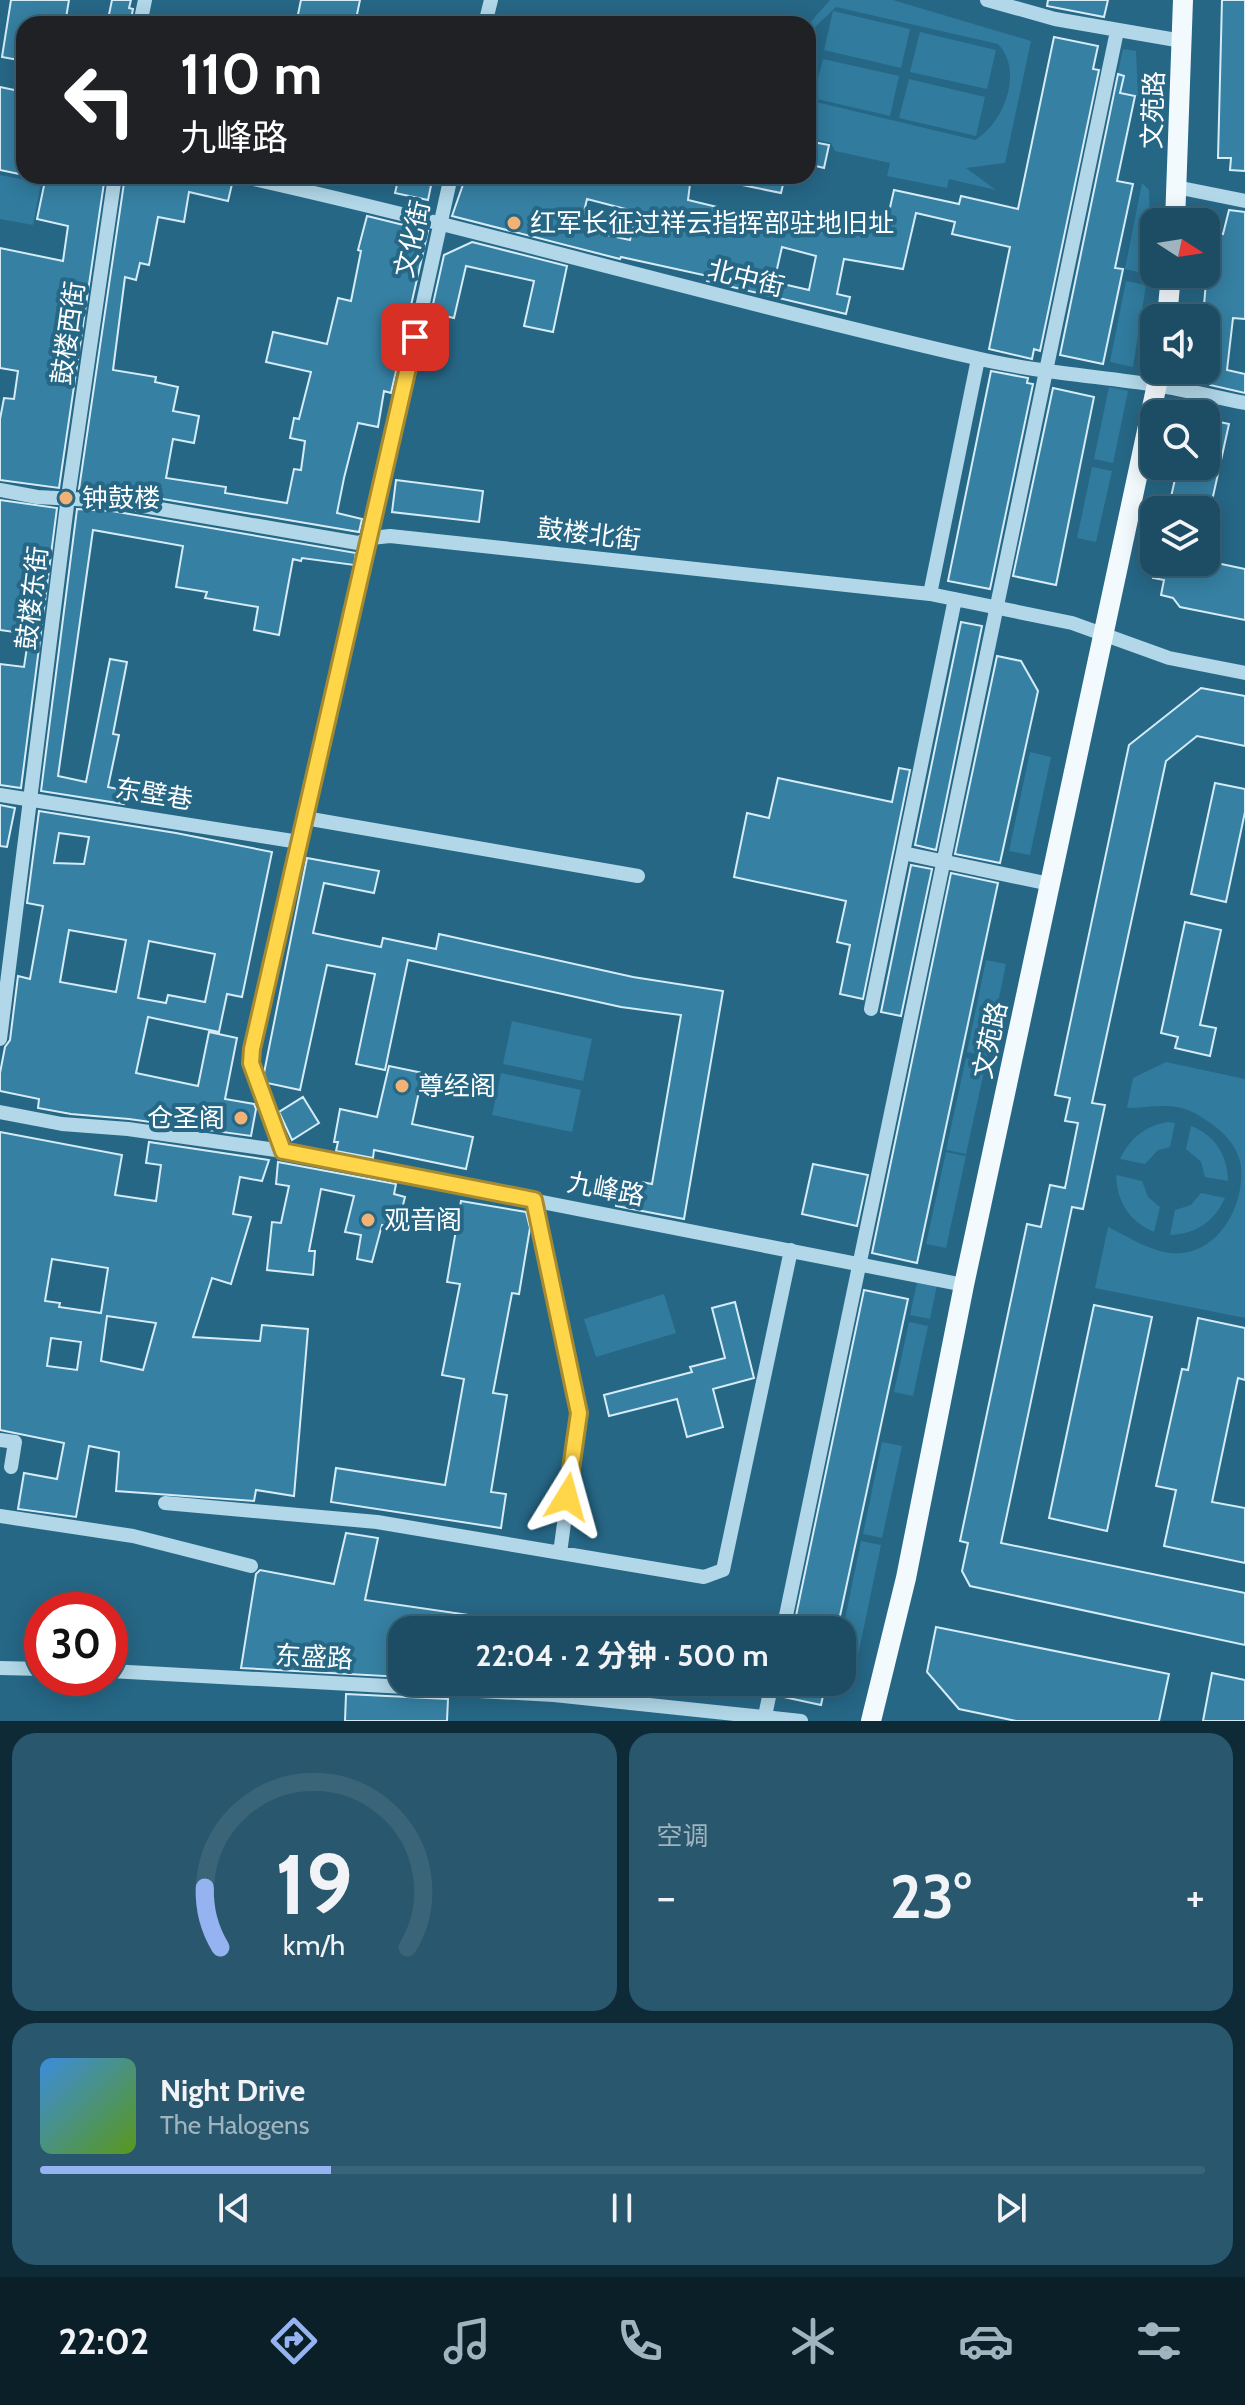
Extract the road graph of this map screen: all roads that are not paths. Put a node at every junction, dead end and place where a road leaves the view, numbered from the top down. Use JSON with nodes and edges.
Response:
{"nodes":[{"id":1,"x":987,"y":0,"type":"edge"},
{"id":2,"x":1183,"y":0,"type":"edge"},
{"id":3,"x":1117,"y":31,"type":"junction"},
{"id":4,"x":1182,"y":41,"type":"junction"},
{"id":5,"x":114,"y":184,"type":"edge"},
{"id":6,"x":275,"y":184,"type":"edge"},
{"id":7,"x":449,"y":184,"type":"edge"},
{"id":8,"x":1176,"y":187,"type":"junction"},
{"id":9,"x":1245,"y":201,"type":"edge"},
{"id":10,"x":1175,"y":208,"type":"edge"},
{"id":11,"x":440,"y":222,"type":"junction"},
{"id":12,"x":978,"y":359,"type":"junction"},
{"id":13,"x":1046,"y":372,"type":"junction"},
{"id":14,"x":1140,"y":377,"type":"edge"},
{"id":15,"x":1157,"y":384,"type":"edge"},
{"id":16,"x":1179,"y":384,"type":"edge"},
{"id":17,"x":1245,"y":403,"type":"edge"},
{"id":18,"x":0,"y":490,"type":"edge"},
{"id":19,"x":68,"y":497,"type":"junction"},
{"id":20,"x":364,"y":541,"type":"junction"},
{"id":21,"x":930,"y":594,"type":"junction"},
{"id":22,"x":955,"y":599,"type":"junction"},
{"id":23,"x":996,"y":608,"type":"junction"},
{"id":24,"x":1103,"y":634,"type":"junction"},
{"id":25,"x":1245,"y":673,"type":"edge"},
{"id":26,"x":32,"y":793,"type":"junction"},
{"id":27,"x":0,"y":795,"type":"edge"},
{"id":28,"x":305,"y":818,"type":"junction"},
{"id":29,"x":299,"y":842,"type":"junction"},
{"id":30,"x":903,"y":853,"type":"junction"},
{"id":31,"x":943,"y":862,"type":"junction"},
{"id":32,"x":638,"y":876,"type":"dead end"},
{"id":33,"x":1050,"y":884,"type":"junction"},
{"id":34,"x":871,"y":1009,"type":"dead end"},
{"id":35,"x":0,"y":1039,"type":"edge"},
{"id":36,"x":0,"y":1112,"type":"edge"},
{"id":37,"x":283,"y":1151,"type":"junction"},
{"id":38,"x":534,"y":1200,"type":"junction"},
{"id":39,"x":791,"y":1250,"type":"junction"},
{"id":40,"x":859,"y":1264,"type":"junction"},
{"id":41,"x":964,"y":1285,"type":"junction"},
{"id":42,"x":0,"y":1440,"type":"edge"},
{"id":43,"x":11,"y":1467,"type":"dead end"},
{"id":44,"x":165,"y":1503,"type":"dead end"},
{"id":45,"x":0,"y":1516,"type":"edge"},
{"id":46,"x":560,"y":1553,"type":"junction"},
{"id":47,"x":251,"y":1566,"type":"dead end"},
{"id":48,"x":786,"y":1616,"type":"edge"},
{"id":49,"x":0,"y":1668,"type":"edge"},
{"id":50,"x":24,"y":1669,"type":"edge"},
{"id":51,"x":128,"y":1672,"type":"edge"},
{"id":52,"x":769,"y":1696,"type":"edge"},
{"id":53,"x":764,"y":1718,"type":"edge"},
{"id":54,"x":801,"y":1721,"type":"edge"},
{"id":55,"x":871,"y":1721,"type":"edge"}],
"edges":[{"from":1,"to":3,"type":"street"},
{"from":2,"to":4,"type":"main road","name":"文苑路"},
{"from":3,"to":4,"type":"street"},
{"from":3,"to":13,"type":"street"},
{"from":4,"to":8,"type":"main road","name":"文苑路"},
{"from":5,"to":19,"type":"street","name":"鼓楼西街"},
{"from":6,"to":11,"type":"street","name":"北中街"},
{"from":7,"to":11,"type":"street","name":"文化街"},
{"from":8,"to":9,"type":"street"},
{"from":8,"to":10,"type":"main road","name":"文苑路"},
{"from":11,"to":12,"type":"street","name":"北中街"},
{"from":11,"to":20,"type":"street","name":"文化街"},
{"from":12,"to":13,"type":"street","name":"北中街"},
{"from":12,"to":21,"type":"street"},
{"from":13,"to":14,"type":"street","name":"北中街"},
{"from":13,"to":23,"type":"street"},
{"from":15,"to":24,"type":"main road","name":"文苑路"},
{"from":16,"to":17,"type":"street","name":"北中街"},
{"from":18,"to":19,"type":"street","name":"鼓楼北街"},
{"from":19,"to":20,"type":"street","name":"鼓楼北街"},
{"from":19,"to":26,"type":"street","name":"鼓楼东街"},
{"from":20,"to":21,"type":"street","name":"鼓楼北街"},
{"from":20,"to":28,"type":"street","name":"文化街"},
{"from":21,"to":22,"type":"street","name":"鼓楼北街"},
{"from":22,"to":23,"type":"street","name":"鼓楼北街"},
{"from":22,"to":30,"type":"street"},
{"from":23,"to":24,"type":"street","name":"鼓楼北街"},
{"from":23,"to":31,"type":"street"},
{"from":24,"to":25,"type":"street","name":"鼓楼北街"},
{"from":24,"to":33,"type":"main road","name":"文苑路"},
{"from":26,"to":27,"type":"street","name":"东壁巷"},
{"from":26,"to":29,"type":"street","name":"东壁巷"},
{"from":26,"to":35,"type":"street","name":"鼓楼东街"},
{"from":28,"to":29,"type":"street","name":"文化街"},
{"from":28,"to":32,"type":"street"},
{"from":29,"to":37,"type":"street","name":"文化街"},
{"from":30,"to":31,"type":"street"},
{"from":30,"to":34,"type":"street"},
{"from":31,"to":33,"type":"street"},
{"from":31,"to":40,"type":"street"},
{"from":33,"to":41,"type":"main road","name":"文苑路"},
{"from":36,"to":37,"type":"street","name":"九峰路"},
{"from":37,"to":38,"type":"street","name":"九峰路"},
{"from":38,"to":39,"type":"street","name":"九峰路"},
{"from":38,"to":46,"type":"street"},
{"from":39,"to":40,"type":"street","name":"九峰路"},
{"from":39,"to":46,"type":"street"},
{"from":40,"to":41,"type":"street","name":"九峰路"},
{"from":40,"to":48,"type":"street"},
{"from":41,"to":55,"type":"main road","name":"文苑路"},
{"from":42,"to":43,"type":"street"},
{"from":44,"to":46,"type":"street"},
{"from":45,"to":47,"type":"street"},
{"from":49,"to":50,"type":"street"},
{"from":51,"to":53,"type":"street","name":"东盛路"},
{"from":52,"to":53,"type":"street"},
{"from":53,"to":54,"type":"street","name":"东盛路"}]}
